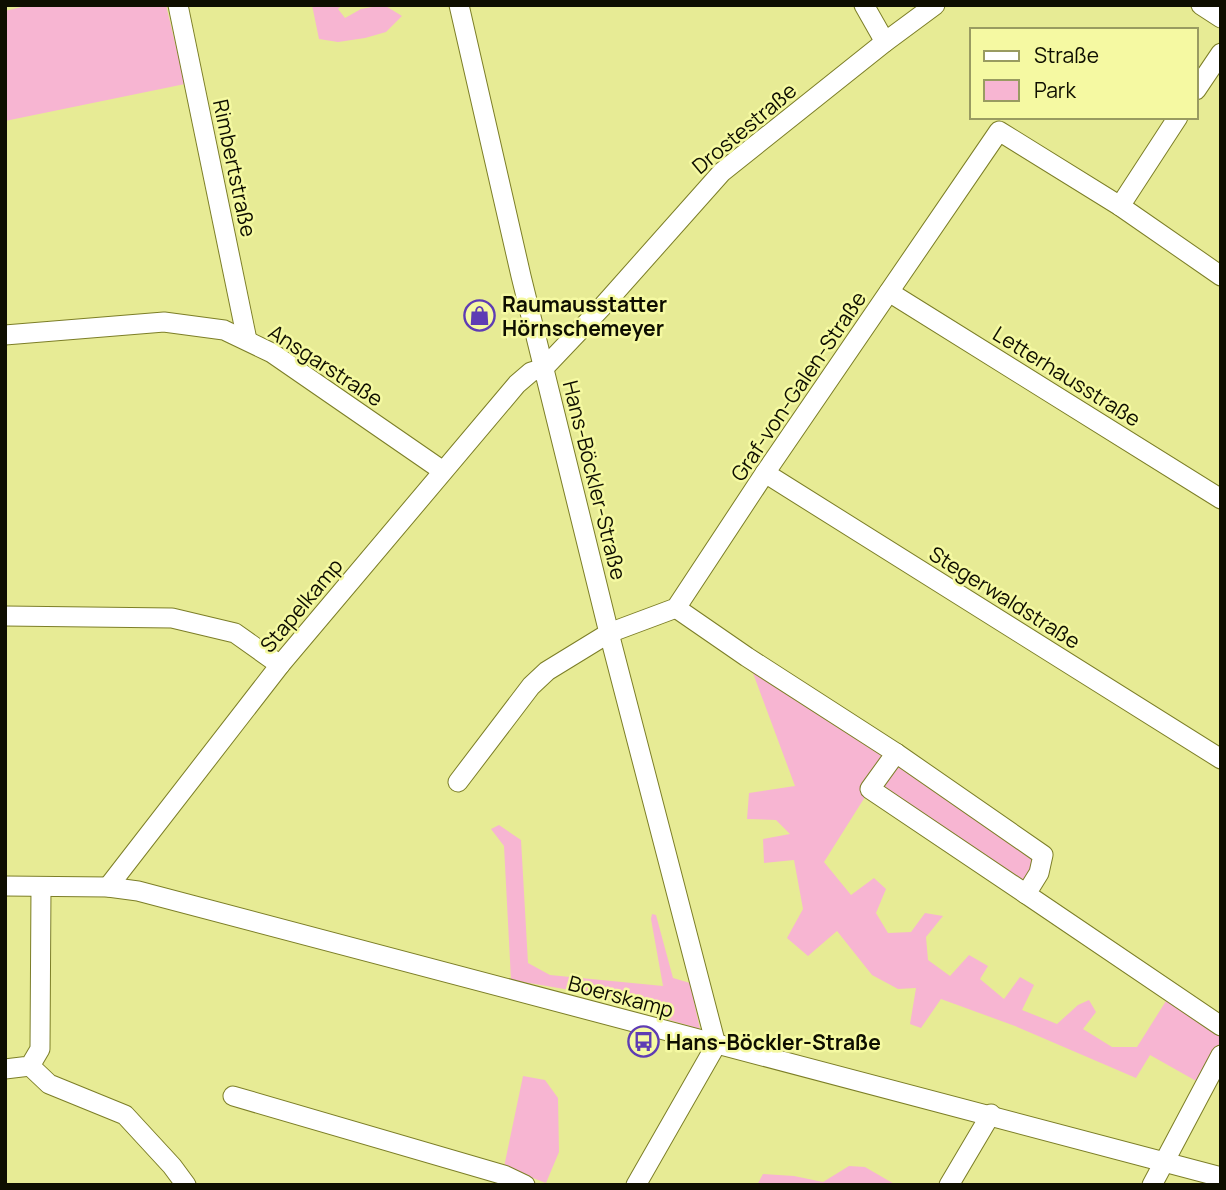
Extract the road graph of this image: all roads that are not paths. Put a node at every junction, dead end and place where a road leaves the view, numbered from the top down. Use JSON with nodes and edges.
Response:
{"nodes":[{"id":1,"x":178,"y":5,"type":"edge"},
{"id":2,"x":459,"y":5,"type":"edge"},
{"id":3,"x":864,"y":5,"type":"edge"},
{"id":4,"x":935,"y":5,"type":"edge"},
{"id":5,"x":1201,"y":5,"type":"edge"},
{"id":6,"x":1221,"y":18,"type":"edge"},
{"id":7,"x":885,"y":42,"type":"junction"},
{"id":8,"x":1221,"y":52,"type":"edge"},
{"id":9,"x":1198,"y":87,"type":"edge"},
{"id":10,"x":1177,"y":119,"type":"edge"},
{"id":11,"x":1119,"y":206,"type":"junction"},
{"id":12,"x":1221,"y":276,"type":"edge"},
{"id":13,"x":889,"y":292,"type":"junction"},
{"id":14,"x":5,"y":335,"type":"edge"},
{"id":15,"x":247,"y":340,"type":"junction"},
{"id":16,"x":544,"y":368,"type":"junction"},
{"id":17,"x":443,"y":471,"type":"junction"},
{"id":18,"x":765,"y":472,"type":"junction"},
{"id":19,"x":1221,"y":499,"type":"edge"},
{"id":20,"x":676,"y":608,"type":"junction"},
{"id":21,"x":5,"y":616,"type":"edge"},
{"id":22,"x":609,"y":633,"type":"junction"},
{"id":23,"x":280,"y":665,"type":"junction"},
{"id":24,"x":896,"y":753,"type":"junction"},
{"id":25,"x":1221,"y":759,"type":"edge"},
{"id":26,"x":458,"y":782,"type":"dead end"},
{"id":27,"x":5,"y":886,"type":"edge"},
{"id":28,"x":41,"y":887,"type":"junction"},
{"id":29,"x":108,"y":887,"type":"junction"},
{"id":30,"x":1026,"y":894,"type":"junction"},
{"id":31,"x":1221,"y":1026,"type":"edge"},
{"id":32,"x":716,"y":1045,"type":"junction"},
{"id":33,"x":1221,"y":1055,"type":"edge"},
{"id":34,"x":30,"y":1066,"type":"junction"},
{"id":35,"x":5,"y":1069,"type":"edge"},
{"id":36,"x":233,"y":1096,"type":"dead end"},
{"id":37,"x":991,"y":1114,"type":"junction"},
{"id":38,"x":1165,"y":1161,"type":"junction"},
{"id":39,"x":1221,"y":1177,"type":"edge"},
{"id":40,"x":186,"y":1185,"type":"edge"},
{"id":41,"x":525,"y":1185,"type":"edge"},
{"id":42,"x":636,"y":1185,"type":"edge"},
{"id":43,"x":949,"y":1185,"type":"edge"},
{"id":44,"x":1152,"y":1185,"type":"edge"}],
"edges":[{"from":1,"to":15,"type":"street","name":"Rimbertstraße"},
{"from":2,"to":16,"type":"street","name":"Hans-Böckler-Straße"},
{"from":3,"to":7,"type":"street"},
{"from":4,"to":7,"type":"street","name":"Drostestraße"},
{"from":5,"to":6,"type":"street"},
{"from":7,"to":16,"type":"street","name":"Drostestraße"},
{"from":8,"to":9,"type":"street"},
{"from":10,"to":11,"type":"street"},
{"from":11,"to":12,"type":"street"},
{"from":11,"to":13,"type":"street","name":"Graf-von-Galen-Straße"},
{"from":13,"to":18,"type":"street","name":"Graf-von-Galen-Straße"},
{"from":13,"to":19,"type":"street","name":"Letterhausstraße"},
{"from":14,"to":15,"type":"street","name":"Ansgarstraße"},
{"from":15,"to":17,"type":"street","name":"Ansgarstraße"},
{"from":16,"to":17,"type":"street","name":"Stapelkamp"},
{"from":16,"to":22,"type":"street","name":"Hans-Böckler-Straße"},
{"from":17,"to":23,"type":"street","name":"Stapelkamp"},
{"from":18,"to":20,"type":"street","name":"Graf-von-Galen-Straße"},
{"from":18,"to":25,"type":"street","name":"Stegerwaldstraße"},
{"from":20,"to":22,"type":"street"},
{"from":20,"to":24,"type":"street"},
{"from":21,"to":23,"type":"street"},
{"from":22,"to":26,"type":"street"},
{"from":22,"to":32,"type":"street","name":"Hans-Böckler-Straße"},
{"from":23,"to":29,"type":"street","name":"Stapelkamp"},
{"from":24,"to":30,"type":"street"},
{"from":24,"to":30,"type":"street"},
{"from":27,"to":28,"type":"street","name":"Boerskamp"},
{"from":28,"to":29,"type":"street","name":"Boerskamp"},
{"from":28,"to":34,"type":"street"},
{"from":29,"to":32,"type":"street","name":"Boerskamp"},
{"from":30,"to":31,"type":"street"},
{"from":32,"to":37,"type":"street","name":"Boerskamp"},
{"from":32,"to":42,"type":"street"},
{"from":33,"to":38,"type":"street"},
{"from":34,"to":35,"type":"street"},
{"from":34,"to":40,"type":"street"},
{"from":36,"to":41,"type":"street"},
{"from":37,"to":38,"type":"street","name":"Boerskamp"},
{"from":37,"to":43,"type":"street"},
{"from":38,"to":39,"type":"street","name":"Boerskamp"},
{"from":38,"to":44,"type":"street"}]}
